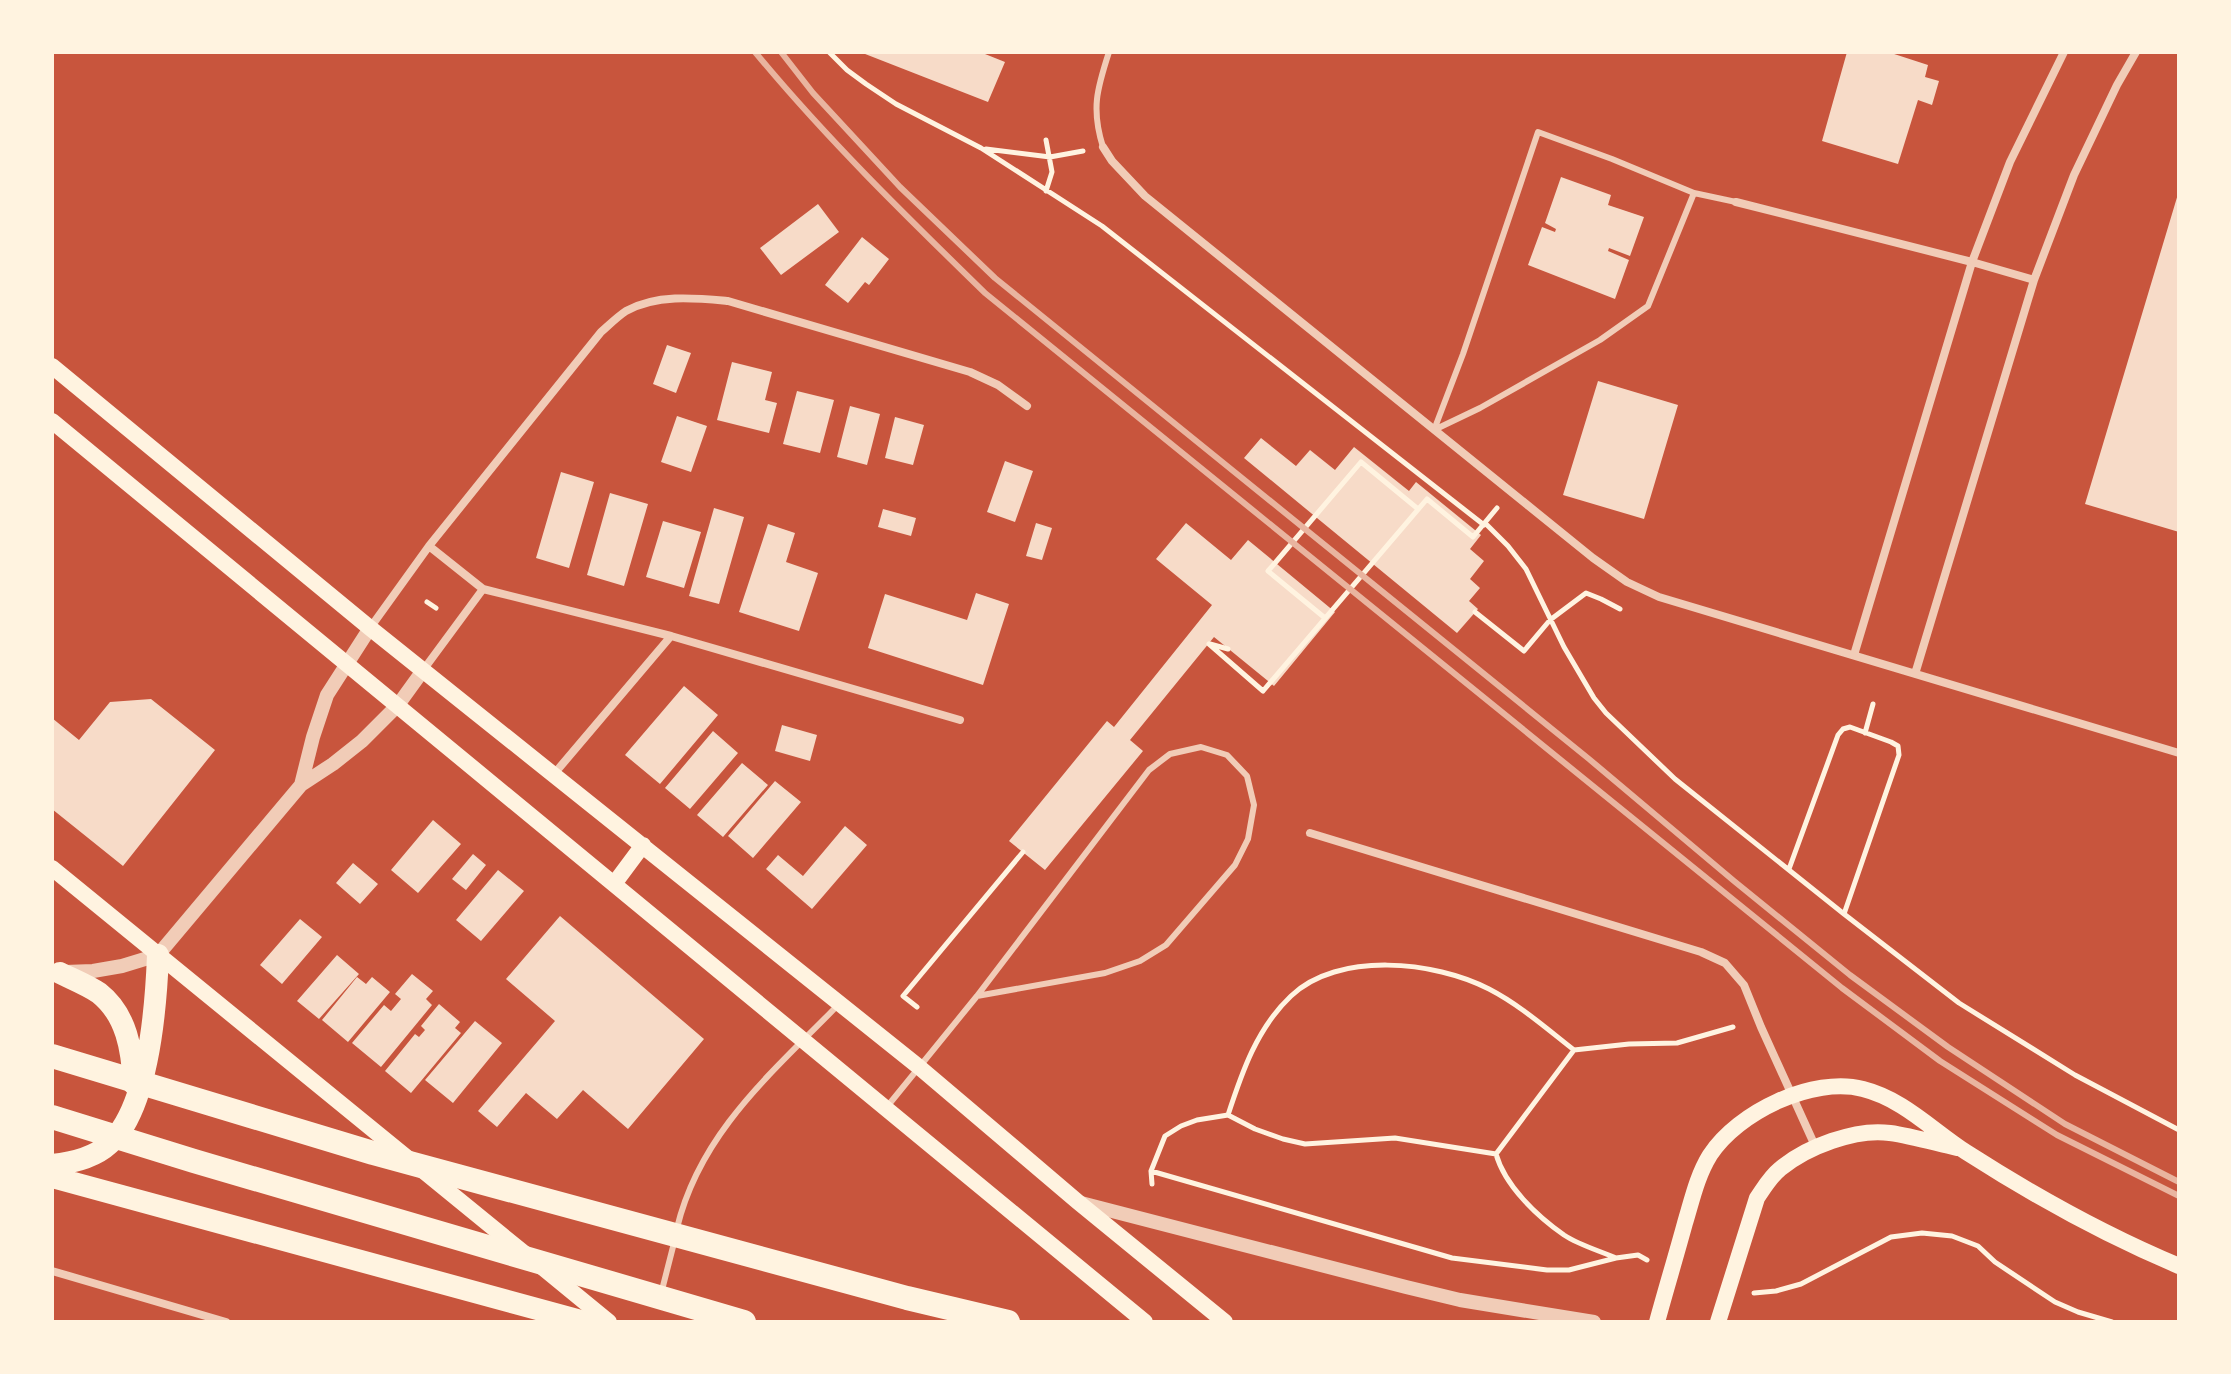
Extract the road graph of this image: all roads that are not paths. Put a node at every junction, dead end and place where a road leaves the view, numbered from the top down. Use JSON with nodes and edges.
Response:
{"nodes":[{"id":1,"x":1109,"y":52,"type":"edge"},
{"id":2,"x":2064,"y":52,"type":"edge"},
{"id":3,"x":2136,"y":52,"type":"edge"},
{"id":4,"x":1103,"y":147,"type":"joint"},
{"id":5,"x":1694,"y":193,"type":"junction"},
{"id":6,"x":1736,"y":202,"type":"joint"},
{"id":7,"x":1972,"y":262,"type":"junction"},
{"id":8,"x":2034,"y":280,"type":"junction"},
{"id":9,"x":52,"y":366,"type":"edge"},
{"id":10,"x":1027,"y":406,"type":"dead end"},
{"id":11,"x":52,"y":421,"type":"edge"},
{"id":12,"x":1434,"y":430,"type":"junction"},
{"id":13,"x":429,"y":546,"type":"junction"},
{"id":14,"x":483,"y":589,"type":"junction"},
{"id":15,"x":370,"y":628,"type":"junction"},
{"id":16,"x":671,"y":636,"type":"junction"},
{"id":17,"x":1854,"y":655,"type":"junction"},
{"id":18,"x":347,"y":662,"type":"junction"},
{"id":19,"x":424,"y":669,"type":"junction"},
{"id":20,"x":1915,"y":674,"type":"junction"},
{"id":21,"x":398,"y":705,"type":"junction"},
{"id":22,"x":960,"y":720,"type":"dead end"},
{"id":23,"x":2179,"y":753,"type":"edge"},
{"id":24,"x":554,"y":774,"type":"junction"},
{"id":25,"x":301,"y":785,"type":"junction"},
{"id":26,"x":1310,"y":833,"type":"dead end"},
{"id":27,"x":643,"y":845,"type":"junction"},
{"id":28,"x":52,"y":868,"type":"edge"},
{"id":29,"x":614,"y":884,"type":"junction"},
{"id":30,"x":158,"y":955,"type":"junction"},
{"id":31,"x":56,"y":972,"type":"edge"},
{"id":32,"x":977,"y":996,"type":"junction"},
{"id":33,"x":839,"y":1003,"type":"junction"},
{"id":34,"x":804,"y":1040,"type":"junction"},
{"id":35,"x":53,"y":1056,"type":"edge"},
{"id":36,"x":919,"y":1067,"type":"junction"},
{"id":37,"x":1793,"y":1097,"type":"junction"},
{"id":38,"x":136,"y":1101,"type":"junction"},
{"id":39,"x":886,"y":1108,"type":"junction"},
{"id":40,"x":52,"y":1117,"type":"edge"},
{"id":41,"x":1816,"y":1148,"type":"junction"},
{"id":42,"x":1963,"y":1150,"type":"junction"},
{"id":43,"x":52,"y":1165,"type":"edge"},
{"id":44,"x":52,"y":1177,"type":"edge"},
{"id":45,"x":1078,"y":1202,"type":"junction"},
{"id":46,"x":2179,"y":1266,"type":"edge"},
{"id":47,"x":52,"y":1271,"type":"edge"},
{"id":48,"x":660,"y":1302,"type":"dead end"},
{"id":49,"x":226,"y":1322,"type":"edge"},
{"id":50,"x":585,"y":1322,"type":"edge"},
{"id":51,"x":609,"y":1322,"type":"edge"},
{"id":52,"x":744,"y":1322,"type":"edge"},
{"id":53,"x":1008,"y":1322,"type":"edge"},
{"id":54,"x":1145,"y":1322,"type":"edge"},
{"id":55,"x":1225,"y":1322,"type":"edge"},
{"id":56,"x":1594,"y":1322,"type":"edge"},
{"id":57,"x":1657,"y":1322,"type":"edge"},
{"id":58,"x":1718,"y":1322,"type":"edge"}],
"edges":[{"from":1,"to":4,"type":"lane"},
{"from":2,"to":7,"type":"street"},
{"from":3,"to":8,"type":"street"},
{"from":4,"to":12,"type":"street"},
{"from":5,"to":6,"type":"lane"},
{"from":5,"to":12,"type":"lane"},
{"from":5,"to":12,"type":"lane"},
{"from":6,"to":7,"type":"street"},
{"from":7,"to":8,"type":"street"},
{"from":7,"to":17,"type":"street"},
{"from":8,"to":20,"type":"street"},
{"from":9,"to":15,"type":"main road"},
{"from":10,"to":13,"type":"street"},
{"from":11,"to":18,"type":"main road"},
{"from":12,"to":17,"type":"street"},
{"from":13,"to":14,"type":"street"},
{"from":13,"to":15,"type":"street"},
{"from":14,"to":16,"type":"street"},
{"from":14,"to":19,"type":"street"},
{"from":15,"to":18,"type":"street"},
{"from":15,"to":19,"type":"main road"},
{"from":16,"to":22,"type":"street"},
{"from":16,"to":24,"type":"street"},
{"from":17,"to":20,"type":"street"},
{"from":18,"to":21,"type":"main road"},
{"from":18,"to":25,"type":"street"},
{"from":19,"to":21,"type":"street"},
{"from":19,"to":24,"type":"main road"},
{"from":20,"to":23,"type":"street"},
{"from":21,"to":25,"type":"street"},
{"from":21,"to":29,"type":"main road"},
{"from":24,"to":27,"type":"main road"},
{"from":25,"to":30,"type":"street"},
{"from":26,"to":37,"type":"street"},
{"from":27,"to":29,"type":"main road"},
{"from":27,"to":33,"type":"main road"},
{"from":28,"to":30,"type":"main road"},
{"from":29,"to":34,"type":"main road"},
{"from":30,"to":31,"type":"street"},
{"from":30,"to":38,"type":"highway"},
{"from":30,"to":51,"type":"main road"},
{"from":31,"to":38,"type":"highway"},
{"from":32,"to":32,"type":"lane"},
{"from":32,"to":36,"type":"lane"},
{"from":33,"to":34,"type":"lane"},
{"from":33,"to":36,"type":"main road"},
{"from":34,"to":39,"type":"main road"},
{"from":34,"to":48,"type":"lane"},
{"from":35,"to":53,"type":"highway"},
{"from":36,"to":39,"type":"lane"},
{"from":36,"to":45,"type":"main road"},
{"from":37,"to":41,"type":"street"},
{"from":37,"to":42,"type":"main road"},
{"from":37,"to":57,"type":"main road"},
{"from":38,"to":43,"type":"highway"},
{"from":39,"to":54,"type":"main road"},
{"from":40,"to":52,"type":"highway"},
{"from":41,"to":42,"type":"main road"},
{"from":41,"to":58,"type":"main road"},
{"from":42,"to":46,"type":"main road"},
{"from":44,"to":50,"type":"highway"},
{"from":45,"to":55,"type":"main road"},
{"from":45,"to":56,"type":"street"},
{"from":47,"to":49,"type":"street"}]}
